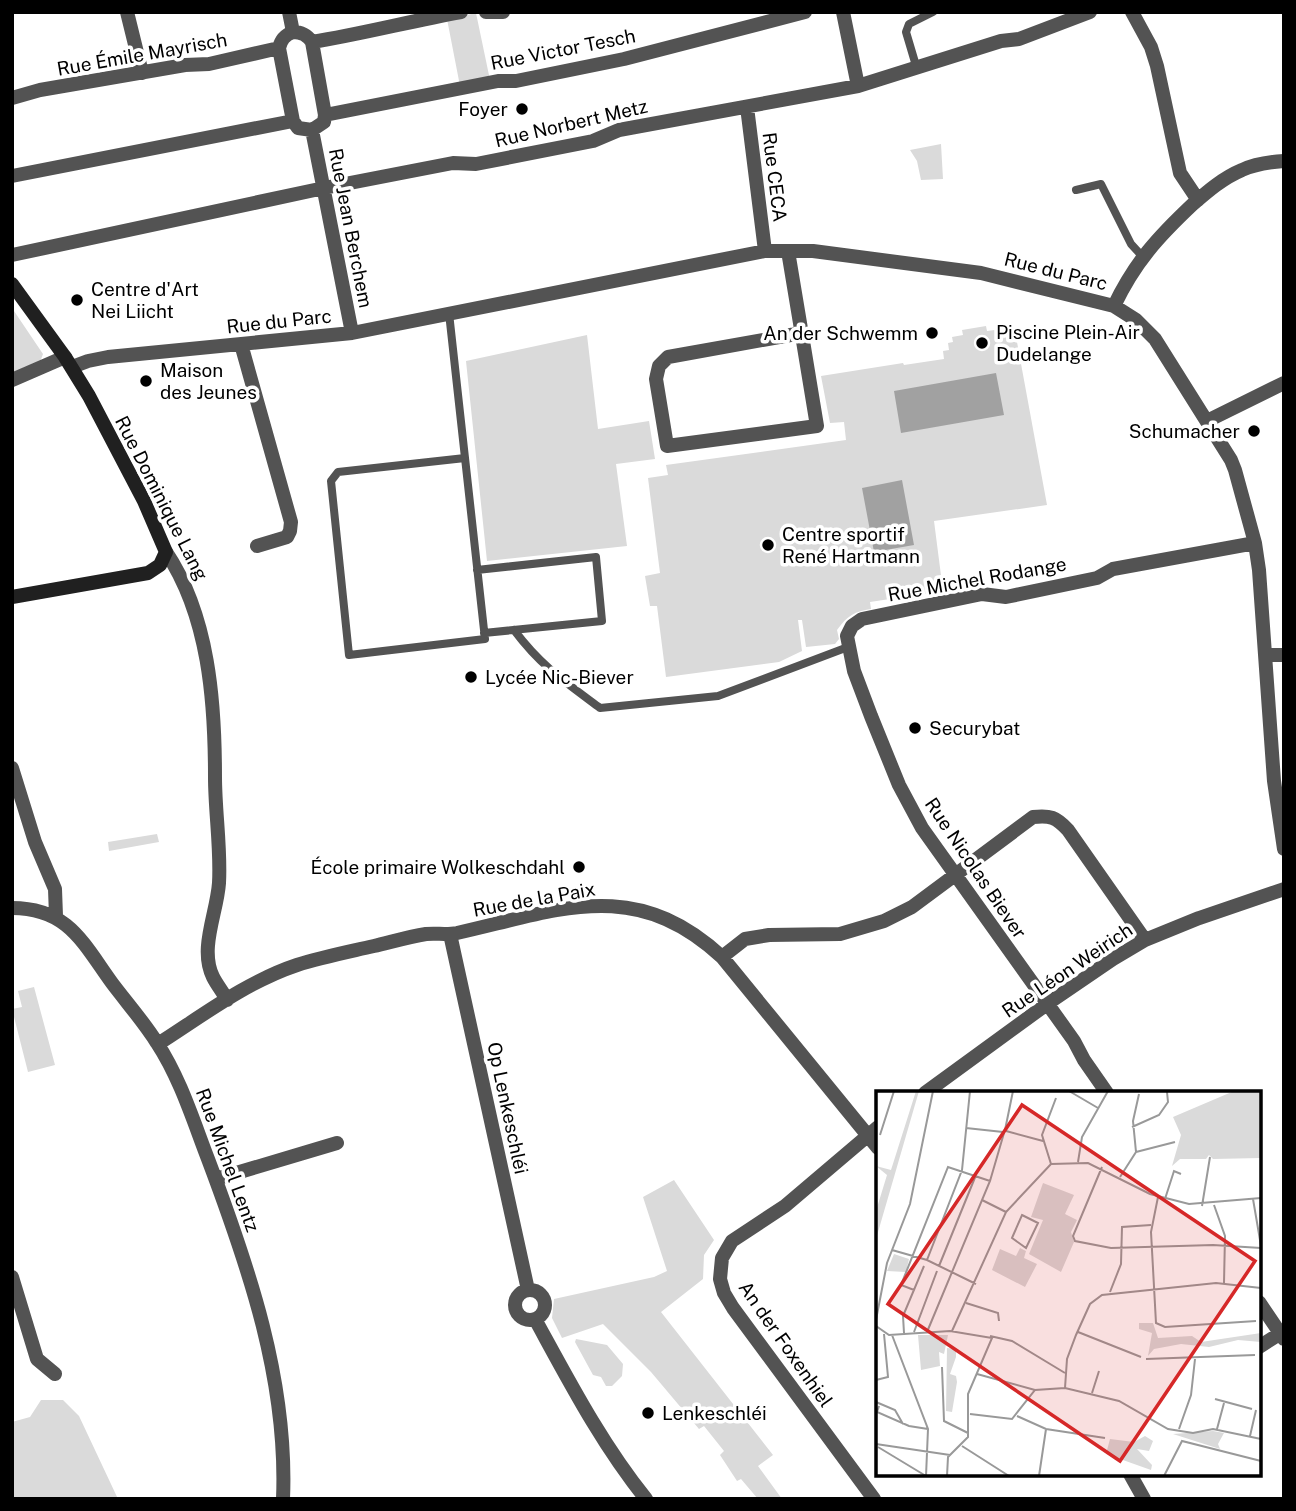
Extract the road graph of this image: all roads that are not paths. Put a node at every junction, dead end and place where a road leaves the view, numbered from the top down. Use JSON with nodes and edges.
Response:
{"nodes":[{"id":1,"x":127,"y":12,"type":"edge"},
{"id":2,"x":289,"y":12,"type":"edge"},
{"id":3,"x":461,"y":12,"type":"edge"},
{"id":4,"x":486,"y":12,"type":"edge"},
{"id":5,"x":503,"y":12,"type":"edge"},
{"id":6,"x":805,"y":12,"type":"edge"},
{"id":7,"x":843,"y":12,"type":"edge"},
{"id":8,"x":933,"y":12,"type":"edge"},
{"id":9,"x":1090,"y":12,"type":"edge"},
{"id":10,"x":1132,"y":12,"type":"edge"},
{"id":11,"x":293,"y":32,"type":"junction"},
{"id":12,"x":312,"y":42,"type":"junction"},
{"id":13,"x":279,"y":48,"type":"junction"},
{"id":14,"x":918,"y":69,"type":"junction"},
{"id":15,"x":142,"y":73,"type":"junction"},
{"id":16,"x":859,"y":86,"type":"junction"},
{"id":17,"x":12,"y":98,"type":"edge"},
{"id":18,"x":747,"y":107,"type":"junction"},
{"id":19,"x":325,"y":115,"type":"junction"},
{"id":20,"x":293,"y":121,"type":"junction"},
{"id":21,"x":313,"y":130,"type":"junction"},
{"id":22,"x":1284,"y":161,"type":"edge"},
{"id":23,"x":12,"y":176,"type":"edge"},
{"id":24,"x":324,"y":188,"type":"junction"},
{"id":25,"x":1076,"y":190,"type":"dead end"},
{"id":26,"x":1198,"y":200,"type":"junction"},
{"id":27,"x":765,"y":251,"type":"junction"},
{"id":28,"x":788,"y":251,"type":"junction"},
{"id":29,"x":12,"y":255,"type":"edge"},
{"id":30,"x":1142,"y":256,"type":"junction"},
{"id":31,"x":12,"y":284,"type":"edge"},
{"id":32,"x":1114,"y":306,"type":"junction"},
{"id":33,"x":449,"y":313,"type":"junction"},
{"id":34,"x":801,"y":329,"type":"junction"},
{"id":35,"x":352,"y":333,"type":"junction"},
{"id":36,"x":241,"y":344,"type":"junction"},
{"id":37,"x":69,"y":362,"type":"junction"},
{"id":38,"x":12,"y":380,"type":"edge"},
{"id":39,"x":1284,"y":383,"type":"edge"},
{"id":40,"x":1208,"y":421,"type":"junction"},
{"id":41,"x":465,"y":458,"type":"junction"},
{"id":42,"x":1255,"y":543,"type":"junction"},
{"id":43,"x":257,"y":546,"type":"dead end"},
{"id":44,"x":166,"y":552,"type":"junction"},
{"id":45,"x":477,"y":570,"type":"junction"},
{"id":46,"x":12,"y":597,"type":"edge"},
{"id":47,"x":514,"y":630,"type":"junction"},
{"id":48,"x":484,"y":633,"type":"junction"},
{"id":49,"x":848,"y":647,"type":"junction"},
{"id":50,"x":1265,"y":655,"type":"junction"},
{"id":51,"x":1284,"y":655,"type":"edge"},
{"id":52,"x":12,"y":768,"type":"edge"},
{"id":53,"x":1284,"y":849,"type":"edge"},
{"id":54,"x":955,"y":875,"type":"junction"},
{"id":55,"x":1284,"y":889,"type":"edge"},
{"id":56,"x":12,"y":908,"type":"edge"},
{"id":57,"x":56,"y":916,"type":"junction"},
{"id":58,"x":450,"y":934,"type":"junction"},
{"id":59,"x":1145,"y":940,"type":"junction"},
{"id":60,"x":722,"y":957,"type":"junction"},
{"id":61,"x":227,"y":1000,"type":"junction"},
{"id":62,"x":1047,"y":1004,"type":"junction"},
{"id":63,"x":158,"y":1044,"type":"junction"},
{"id":64,"x":928,"y":1091,"type":"edge"},
{"id":65,"x":1106,"y":1091,"type":"edge"},
{"id":66,"x":872,"y":1131,"type":"edge"},
{"id":67,"x":337,"y":1143,"type":"dead end"},
{"id":68,"x":216,"y":1179,"type":"junction"},
{"id":69,"x":12,"y":1277,"type":"edge"},
{"id":70,"x":528,"y":1290,"type":"junction"},
{"id":71,"x":1261,"y":1305,"type":"edge"},
{"id":72,"x":535,"y":1319,"type":"junction"},
{"id":73,"x":1283,"y":1334,"type":"edge"},
{"id":74,"x":1261,"y":1347,"type":"edge"},
{"id":75,"x":55,"y":1374,"type":"dead end"},
{"id":76,"x":1131,"y":1476,"type":"edge"},
{"id":77,"x":283,"y":1499,"type":"edge"},
{"id":78,"x":646,"y":1499,"type":"edge"},
{"id":79,"x":874,"y":1499,"type":"edge"},
{"id":80,"x":1144,"y":1499,"type":"edge"}],
"edges":[{"from":1,"to":15,"type":"street"},
{"from":2,"to":11,"type":"street"},
{"from":3,"to":12,"type":"street"},
{"from":4,"to":5,"type":"street"},
{"from":6,"to":19,"type":"street","name":"Rue Victor Tesch"},
{"from":7,"to":16,"type":"street"},
{"from":8,"to":14,"type":"lane"},
{"from":9,"to":14,"type":"street","name":"Rue Norbert Metz"},
{"from":10,"to":26,"type":"street"},
{"from":11,"to":12,"type":"street"},
{"from":11,"to":13,"type":"street"},
{"from":12,"to":19,"type":"street"},
{"from":13,"to":15,"type":"street","name":"Rue Émile Mayrisch"},
{"from":13,"to":20,"type":"street"},
{"from":14,"to":16,"type":"street","name":"Rue Norbert Metz"},
{"from":15,"to":17,"type":"street","name":"Rue Émile Mayrisch"},
{"from":16,"to":18,"type":"street","name":"Rue Norbert Metz"},
{"from":18,"to":24,"type":"street","name":"Rue Norbert Metz"},
{"from":18,"to":27,"type":"street","name":"Rue CECA"},
{"from":19,"to":21,"type":"street","name":"Rue Jean Berchem"},
{"from":20,"to":21,"type":"street","name":"Rue Jean Berchem"},
{"from":20,"to":23,"type":"street"},
{"from":21,"to":24,"type":"street","name":"Rue Jean Berchem"},
{"from":22,"to":26,"type":"street"},
{"from":24,"to":29,"type":"street","name":"Rue Norbert Metz"},
{"from":24,"to":35,"type":"street","name":"Rue Jean Berchem"},
{"from":25,"to":30,"type":"lane"},
{"from":26,"to":30,"type":"street"},
{"from":27,"to":28,"type":"street","name":"Rue du Parc"},
{"from":27,"to":33,"type":"street","name":"Rue du Parc"},
{"from":28,"to":32,"type":"street","name":"Rue du Parc"},
{"from":28,"to":34,"type":"street"},
{"from":30,"to":32,"type":"street"},
{"from":31,"to":37,"type":"main road","name":"Rue Dominique Lang"},
{"from":32,"to":40,"type":"street","name":"Rue du Parc"},
{"from":33,"to":35,"type":"street","name":"Rue du Parc"},
{"from":33,"to":41,"type":"lane"},
{"from":34,"to":34,"type":"street"},
{"from":35,"to":36,"type":"street","name":"Rue du Parc"},
{"from":36,"to":37,"type":"street","name":"Rue du Parc"},
{"from":36,"to":43,"type":"street"},
{"from":37,"to":38,"type":"street","name":"Rue du Parc"},
{"from":37,"to":44,"type":"main road","name":"Rue Dominique Lang"},
{"from":39,"to":40,"type":"street"},
{"from":40,"to":42,"type":"street","name":"Rue du Parc"},
{"from":41,"to":45,"type":"lane"},
{"from":41,"to":48,"type":"lane"},
{"from":42,"to":49,"type":"street","name":"Rue Michel Rodange"},
{"from":42,"to":50,"type":"street","name":"Rue du Parc"},
{"from":44,"to":46,"type":"main road"},
{"from":44,"to":61,"type":"street","name":"Rue Dominique Lang"},
{"from":45,"to":47,"type":"lane"},
{"from":45,"to":48,"type":"lane"},
{"from":47,"to":48,"type":"lane"},
{"from":47,"to":49,"type":"lane"},
{"from":49,"to":54,"type":"street","name":"Rue Nicolas Biever"},
{"from":50,"to":51,"type":"street"},
{"from":50,"to":53,"type":"street","name":"Rue du Parc"},
{"from":52,"to":57,"type":"street"},
{"from":54,"to":59,"type":"street"},
{"from":54,"to":60,"type":"street"},
{"from":54,"to":62,"type":"street","name":"Rue Nicolas Biever"},
{"from":55,"to":59,"type":"street","name":"Rue Léon Weirich"},
{"from":56,"to":57,"type":"street"},
{"from":57,"to":63,"type":"street","name":"Rue Michel Lentz"},
{"from":58,"to":60,"type":"street","name":"Rue de la Paix"},
{"from":58,"to":61,"type":"street","name":"Rue de la Paix"},
{"from":58,"to":70,"type":"street","name":"Op Lenkeschléi"},
{"from":59,"to":62,"type":"street","name":"Rue Léon Weirich"},
{"from":60,"to":66,"type":"street","name":"Rue de la Paix"},
{"from":61,"to":63,"type":"street","name":"Rue de la Paix"},
{"from":62,"to":64,"type":"street","name":"Rue Léon Weirich"},
{"from":62,"to":65,"type":"street","name":"Rue Nicolas Biever"},
{"from":63,"to":68,"type":"street","name":"Rue Michel Lentz"},
{"from":66,"to":79,"type":"street","name":"An der Foxenhiel"},
{"from":67,"to":68,"type":"street"},
{"from":68,"to":77,"type":"street","name":"Rue Michel Lentz"},
{"from":69,"to":75,"type":"street"},
{"from":70,"to":72,"type":"street","name":"Op Lenkeschléi"},
{"from":70,"to":72,"type":"street","name":"Op Lenkeschléi"},
{"from":71,"to":73,"type":"street"},
{"from":72,"to":78,"type":"street","name":"Op Lenkeschléi"},
{"from":73,"to":74,"type":"street"},
{"from":76,"to":80,"type":"street"}]}
